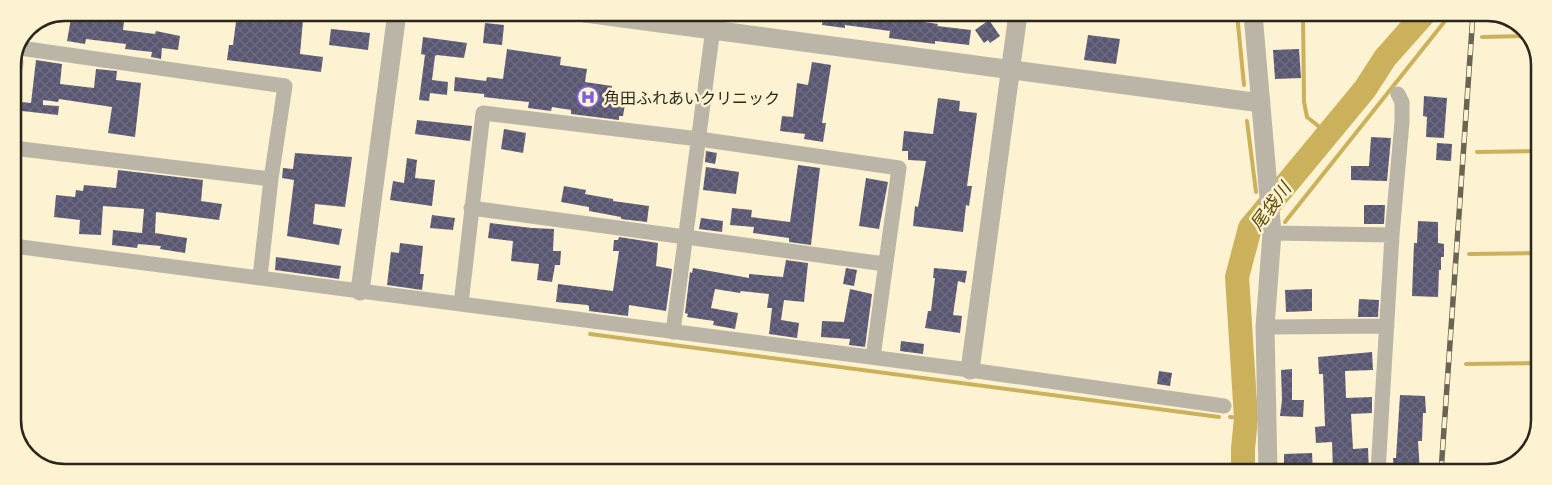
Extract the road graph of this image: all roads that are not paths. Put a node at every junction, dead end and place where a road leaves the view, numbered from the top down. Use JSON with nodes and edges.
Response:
{"nodes":[{"id":1,"x":396,"y":21,"type":"edge"},
{"id":2,"x":700,"y":21,"type":"edge"},
{"id":3,"x":1017,"y":21,"type":"edge"},
{"id":4,"x":1254,"y":21,"type":"edge"},
{"id":5,"x":714,"y":22,"type":"edge"},
{"id":6,"x":25,"y":49,"type":"edge"},
{"id":7,"x":1010,"y":71,"type":"junction"},
{"id":8,"x":1398,"y":94,"type":"dead end"},
{"id":9,"x":1261,"y":103,"type":"junction"},
{"id":10,"x":699,"y":139,"type":"junction"},
{"id":11,"x":21,"y":149,"type":"edge"},
{"id":12,"x":271,"y":180,"type":"junction"},
{"id":13,"x":471,"y":208,"type":"junction"},
{"id":14,"x":1271,"y":223,"type":"junction"},
{"id":15,"x":1392,"y":235,"type":"junction"},
{"id":16,"x":686,"y":237,"type":"junction"},
{"id":17,"x":21,"y":247,"type":"edge"},
{"id":18,"x":885,"y":264,"type":"junction"},
{"id":19,"x":260,"y":277,"type":"junction"},
{"id":20,"x":360,"y":291,"type":"junction"},
{"id":21,"x":462,"y":304,"type":"junction"},
{"id":22,"x":1386,"y":326,"type":"junction"},
{"id":23,"x":1265,"y":327,"type":"junction"},
{"id":24,"x":673,"y":332,"type":"junction"},
{"id":25,"x":873,"y":357,"type":"junction"},
{"id":26,"x":970,"y":370,"type":"junction"},
{"id":27,"x":1224,"y":406,"type":"dead end"},
{"id":28,"x":1268,"y":464,"type":"edge"},
{"id":29,"x":1378,"y":464,"type":"edge"}],
"edges":[{"from":1,"to":20,"type":"street"},
{"from":2,"to":5,"type":"street"},
{"from":3,"to":7,"type":"street"},
{"from":4,"to":9,"type":"street"},
{"from":5,"to":7,"type":"street"},
{"from":5,"to":10,"type":"street"},
{"from":6,"to":12,"type":"street"},
{"from":7,"to":9,"type":"street"},
{"from":7,"to":26,"type":"street"},
{"from":8,"to":15,"type":"street"},
{"from":9,"to":14,"type":"street"},
{"from":10,"to":13,"type":"street"},
{"from":10,"to":16,"type":"street"},
{"from":10,"to":18,"type":"street"},
{"from":11,"to":12,"type":"street"},
{"from":12,"to":19,"type":"street"},
{"from":13,"to":16,"type":"street"},
{"from":13,"to":21,"type":"street"},
{"from":14,"to":15,"type":"street"},
{"from":14,"to":23,"type":"street"},
{"from":15,"to":22,"type":"street"},
{"from":16,"to":18,"type":"street"},
{"from":16,"to":24,"type":"street"},
{"from":17,"to":19,"type":"street"},
{"from":18,"to":25,"type":"street"},
{"from":19,"to":20,"type":"street"},
{"from":20,"to":21,"type":"street"},
{"from":21,"to":24,"type":"street"},
{"from":22,"to":23,"type":"street"},
{"from":22,"to":29,"type":"street"},
{"from":23,"to":28,"type":"street"},
{"from":24,"to":25,"type":"street"},
{"from":25,"to":26,"type":"street"},
{"from":26,"to":27,"type":"street"}]}
